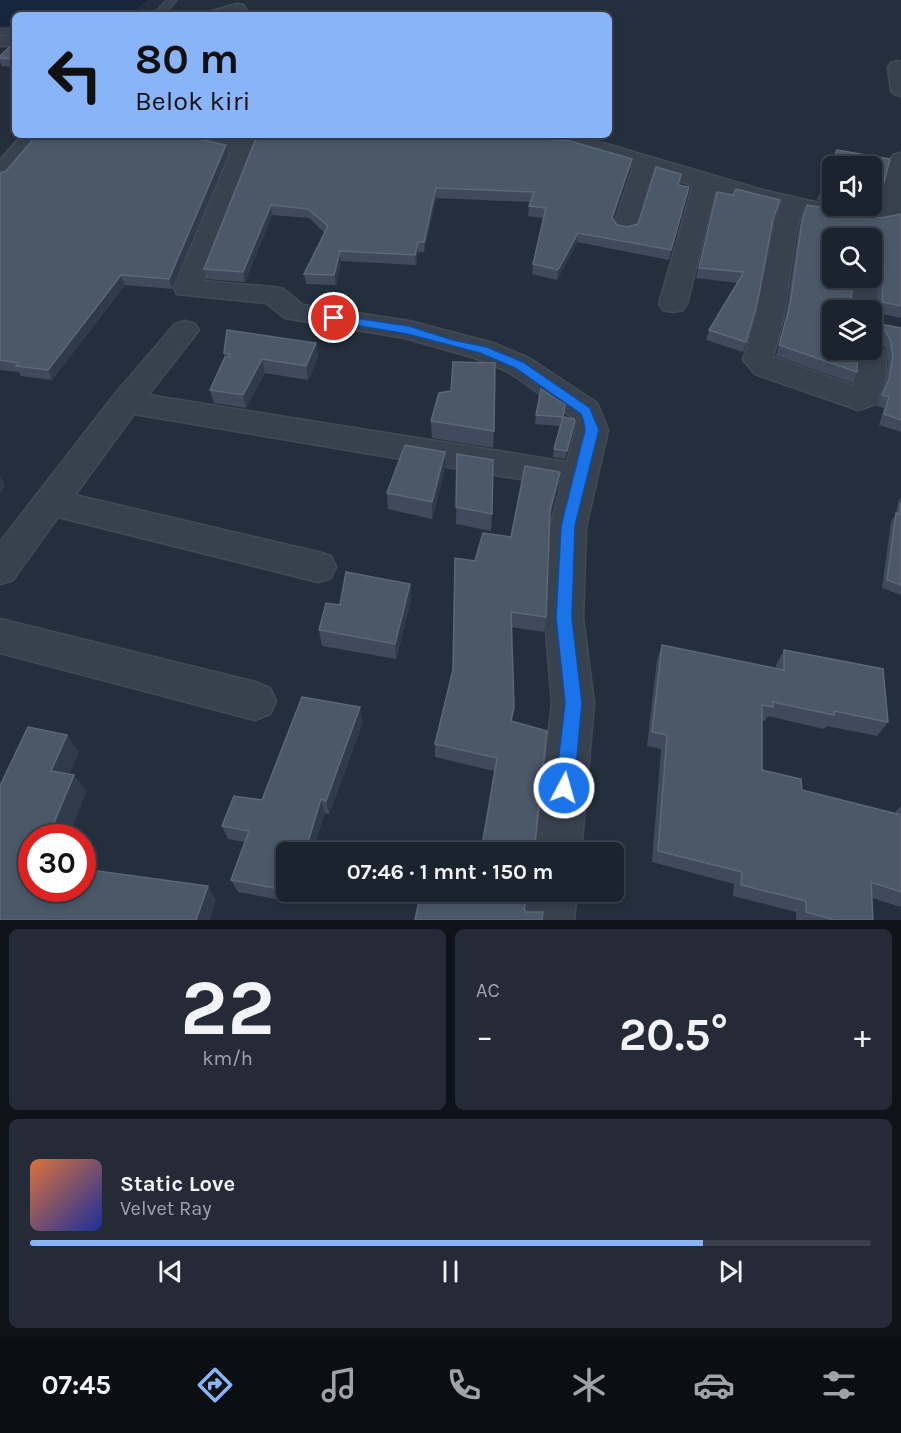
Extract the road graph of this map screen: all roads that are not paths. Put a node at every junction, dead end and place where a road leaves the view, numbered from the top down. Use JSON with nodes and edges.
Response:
{"nodes":[{"id":1,"x":172,"y":0,"type":"edge"},
{"id":2,"x":237,"y":9,"type":"dead end"},
{"id":3,"x":161,"y":12,"type":"edge"},
{"id":4,"x":228,"y":12,"type":"edge"},
{"id":5,"x":898,"y":67,"type":"dead end"},
{"id":6,"x":901,"y":90,"type":"edge"},
{"id":7,"x":31,"y":138,"type":"edge"},
{"id":8,"x":196,"y":138,"type":"edge"},
{"id":9,"x":563,"y":138,"type":"edge"},
{"id":10,"x":251,"y":141,"type":"edge"},
{"id":11,"x":645,"y":164,"type":"junction"},
{"id":12,"x":900,"y":167,"type":"edge"},
{"id":13,"x":0,"y":174,"type":"edge"},
{"id":14,"x":706,"y":180,"type":"junction"},
{"id":15,"x":794,"y":203,"type":"junction"},
{"id":16,"x":625,"y":228,"type":"edge"},
{"id":17,"x":870,"y":228,"type":"edge"},
{"id":18,"x":673,"y":304,"type":"dead end"},
{"id":19,"x":185,"y":330,"type":"dead end"},
{"id":20,"x":870,"y":360,"type":"edge"},
{"id":21,"x":126,"y":402,"type":"junction"},
{"id":22,"x":580,"y":477,"type":"junction"},
{"id":23,"x":50,"y":502,"type":"junction"},
{"id":24,"x":318,"y":567,"type":"dead end"},
{"id":25,"x":0,"y":569,"type":"edge"},
{"id":26,"x":0,"y":636,"type":"edge"},
{"id":27,"x":255,"y":701,"type":"dead end"},
{"id":28,"x":559,"y":842,"type":"edge"},
{"id":29,"x":551,"y":902,"type":"edge"},
{"id":30,"x":549,"y":920,"type":"edge"}],
"edges":[{"from":1,"to":3,"type":"lane"},
{"from":2,"to":4,"type":"street"},
{"from":5,"to":6,"type":"street"},
{"from":7,"to":13,"type":"street"},
{"from":8,"to":10,"type":"street"},
{"from":9,"to":11,"type":"street"},
{"from":10,"to":22,"type":"street"},
{"from":11,"to":14,"type":"street"},
{"from":11,"to":16,"type":"street"},
{"from":12,"to":17,"type":"street"},
{"from":14,"to":15,"type":"street"},
{"from":14,"to":18,"type":"street"},
{"from":15,"to":17,"type":"street"},
{"from":15,"to":20,"type":"street"},
{"from":19,"to":21,"type":"street"},
{"from":21,"to":22,"type":"street"},
{"from":21,"to":23,"type":"street"},
{"from":22,"to":28,"type":"street"},
{"from":23,"to":24,"type":"street"},
{"from":23,"to":25,"type":"street"},
{"from":26,"to":27,"type":"street"},
{"from":29,"to":30,"type":"street"}]}
